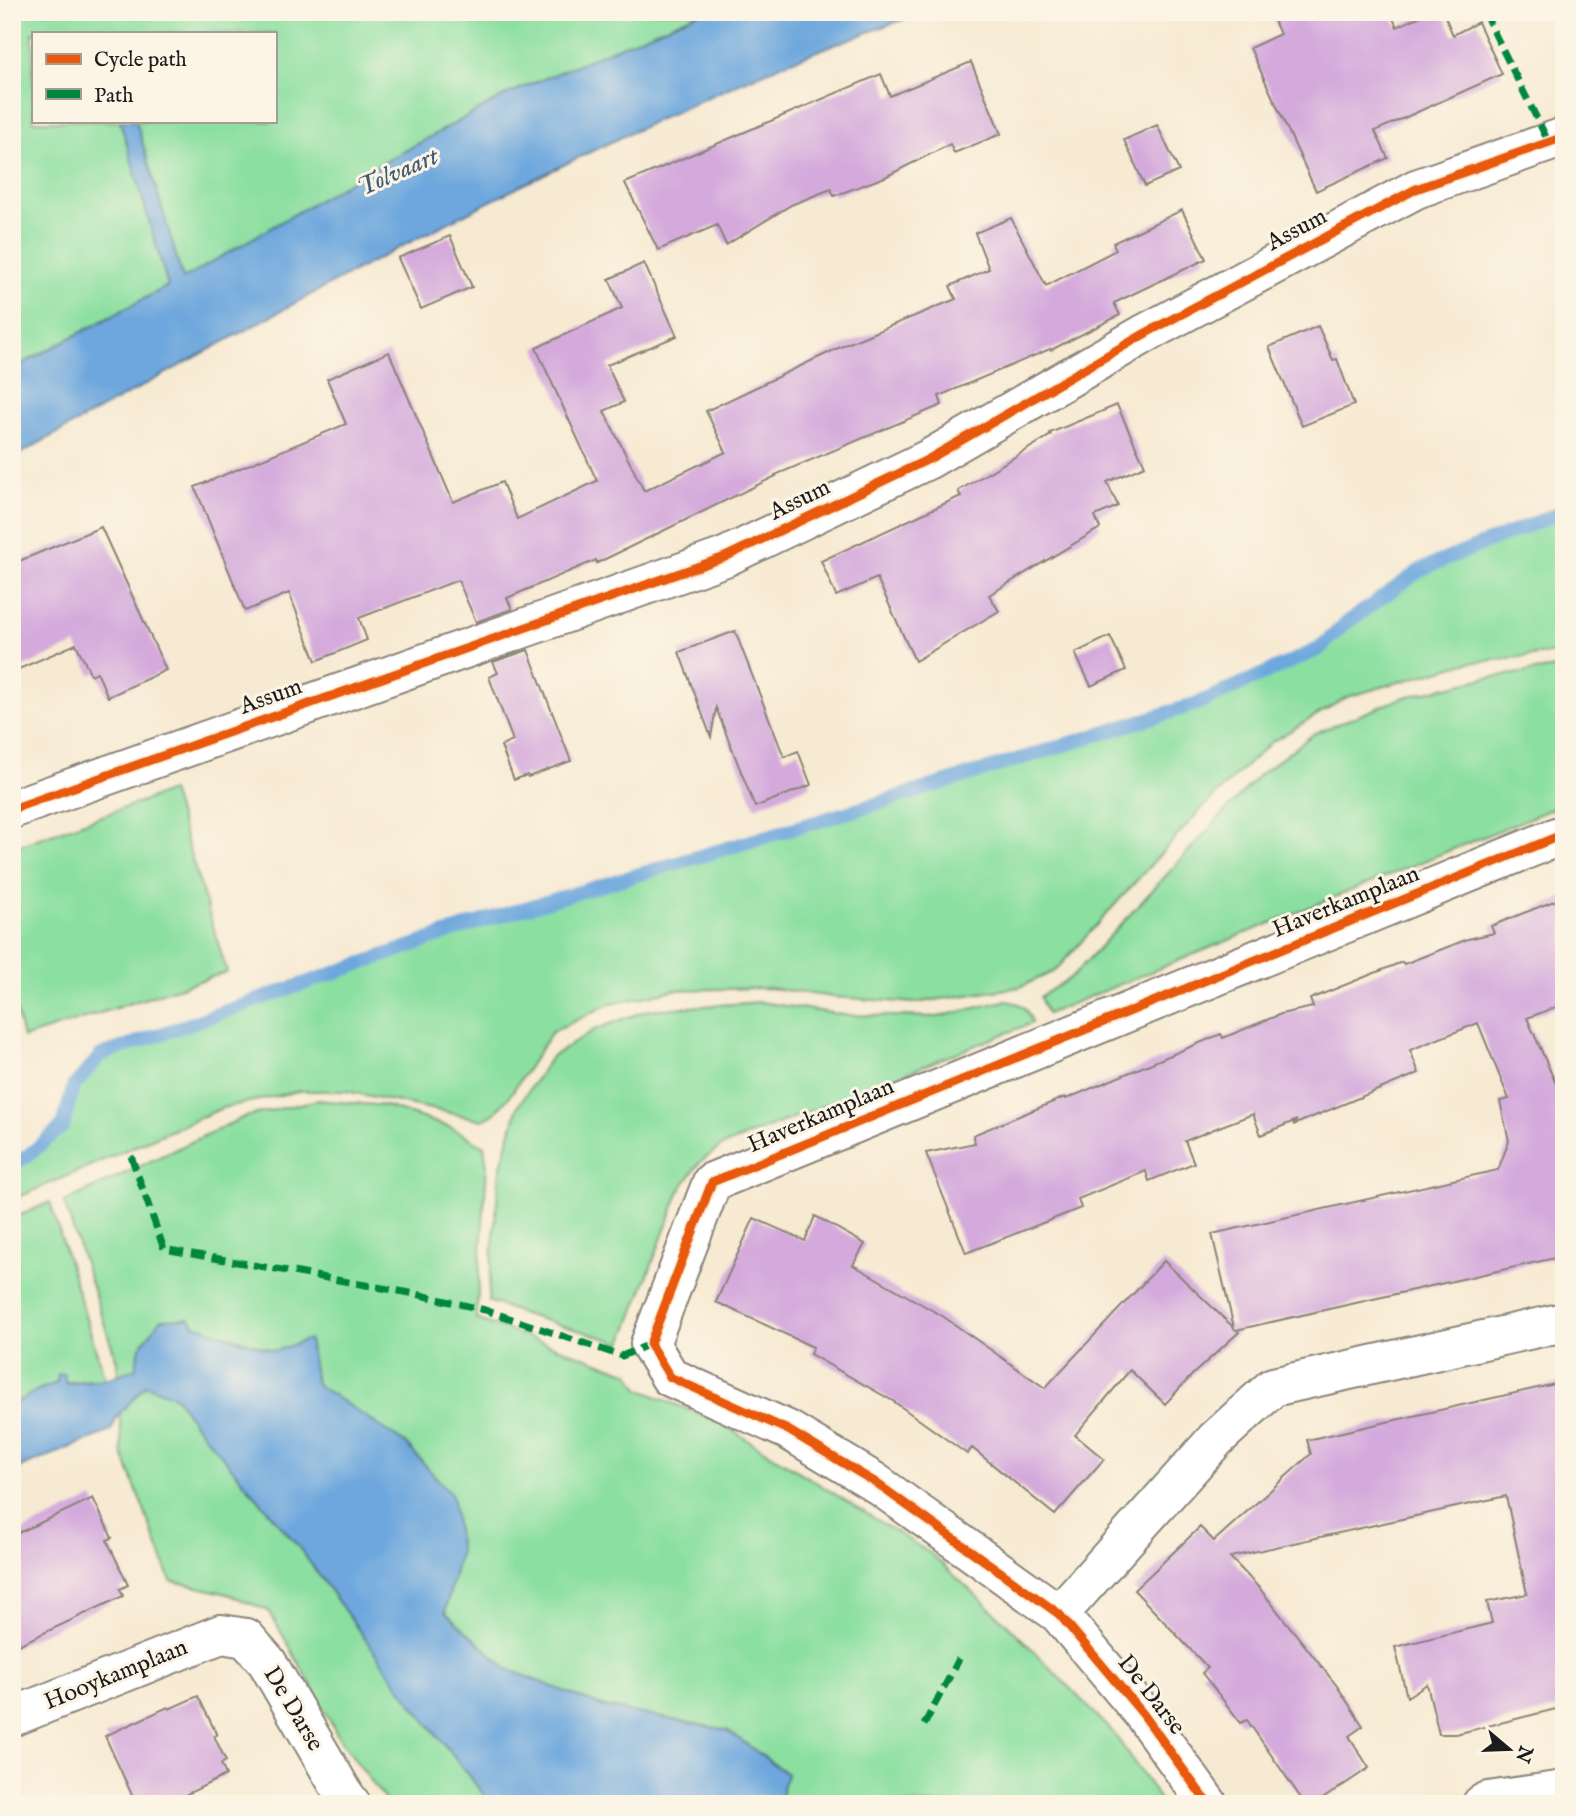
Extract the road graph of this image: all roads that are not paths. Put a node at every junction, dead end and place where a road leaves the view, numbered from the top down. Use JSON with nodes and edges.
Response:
{"nodes":[{"id":1,"x":1564,"y":137,"type":"edge"},
{"id":2,"x":12,"y":809,"type":"edge"},
{"id":3,"x":1564,"y":834,"type":"edge"},
{"id":4,"x":1564,"y":1322,"type":"edge"},
{"id":5,"x":1059,"y":1614,"type":"junction"},
{"id":6,"x":220,"y":1634,"type":"joint"},
{"id":7,"x":12,"y":1717,"type":"edge"},
{"id":8,"x":1564,"y":1790,"type":"edge"},
{"id":9,"x":351,"y":1804,"type":"edge"},
{"id":10,"x":1208,"y":1804,"type":"edge"},
{"id":11,"x":1482,"y":1804,"type":"edge"}],
"edges":[{"from":1,"to":2,"type":"street","name":"Assum"},
{"from":3,"to":5,"type":"street","name":"Haverkamplaan"},
{"from":4,"to":5,"type":"street"},
{"from":5,"to":10,"type":"street","name":"De Darse"},
{"from":6,"to":7,"type":"street","name":"Hooykamplaan"},
{"from":6,"to":9,"type":"street","name":"De Darse"},
{"from":8,"to":11,"type":"street"}]}
